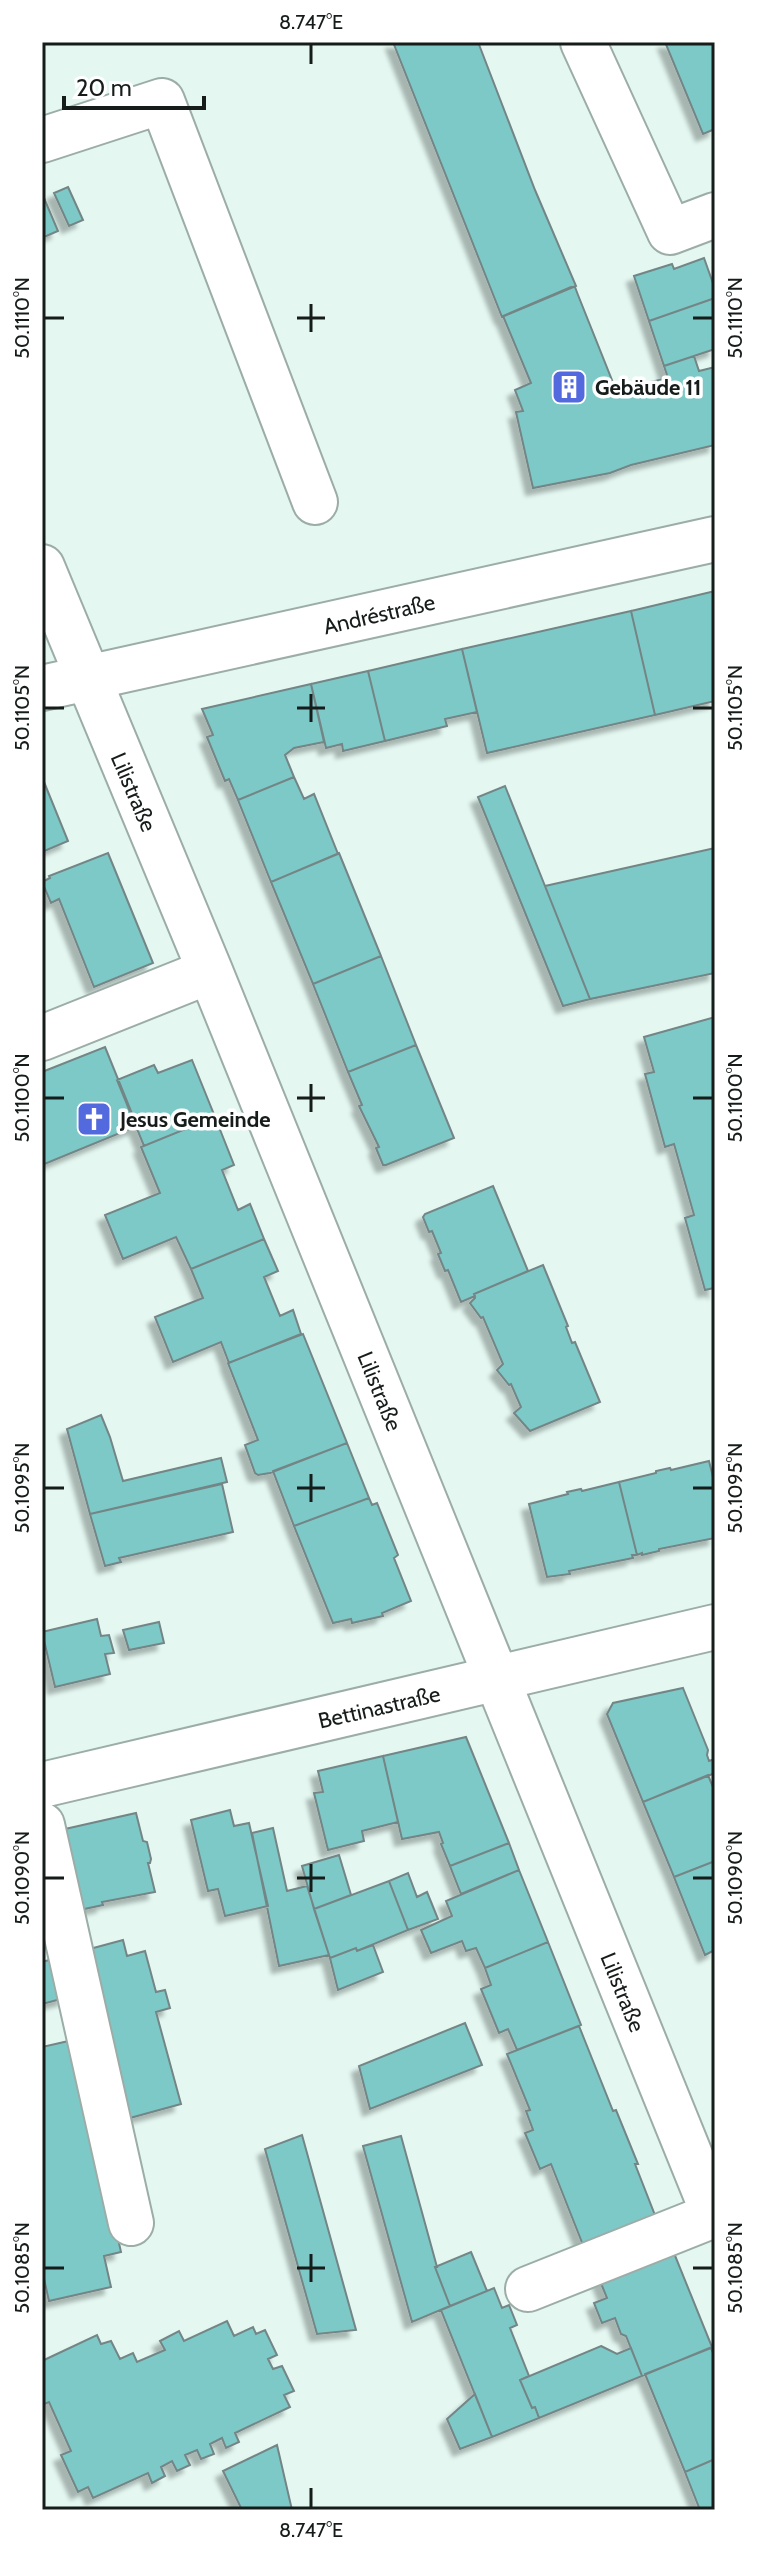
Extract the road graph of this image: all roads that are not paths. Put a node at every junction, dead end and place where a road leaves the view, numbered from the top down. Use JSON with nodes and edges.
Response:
{"nodes":[{"id":1,"x":583,"y":42,"type":"edge"},
{"id":2,"x":42,"y":140,"type":"edge"},
{"id":3,"x":714,"y":217,"type":"edge"},
{"id":4,"x":315,"y":502,"type":"dead end"},
{"id":5,"x":715,"y":539,"type":"edge"},
{"id":6,"x":42,"y":567,"type":"edge"},
{"id":7,"x":87,"y":679,"type":"junction"},
{"id":8,"x":42,"y":688,"type":"edge"},
{"id":9,"x":210,"y":971,"type":"junction"},
{"id":10,"x":42,"y":1038,"type":"edge"},
{"id":11,"x":715,"y":1627,"type":"edge"},
{"id":12,"x":498,"y":1679,"type":"junction"},
{"id":13,"x":42,"y":1785,"type":"edge"},
{"id":14,"x":42,"y":1825,"type":"edge"},
{"id":15,"x":715,"y":2216,"type":"edge"},
{"id":16,"x":131,"y":2223,"type":"dead end"},
{"id":17,"x":528,"y":2289,"type":"dead end"}],
"edges":[{"from":1,"to":3,"type":"street"},
{"from":2,"to":4,"type":"street"},
{"from":5,"to":7,"type":"street","name":"Andréstraße"},
{"from":6,"to":7,"type":"street","name":"Lilistraße"},
{"from":7,"to":8,"type":"street","name":"Andréstraße"},
{"from":7,"to":9,"type":"street","name":"Lilistraße"},
{"from":9,"to":10,"type":"street"},
{"from":9,"to":12,"type":"street","name":"Lilistraße"},
{"from":11,"to":12,"type":"street","name":"Bettinastraße"},
{"from":12,"to":13,"type":"street","name":"Bettinastraße"},
{"from":12,"to":15,"type":"street","name":"Lilistraße"},
{"from":14,"to":16,"type":"street"},
{"from":15,"to":17,"type":"street"}]}
